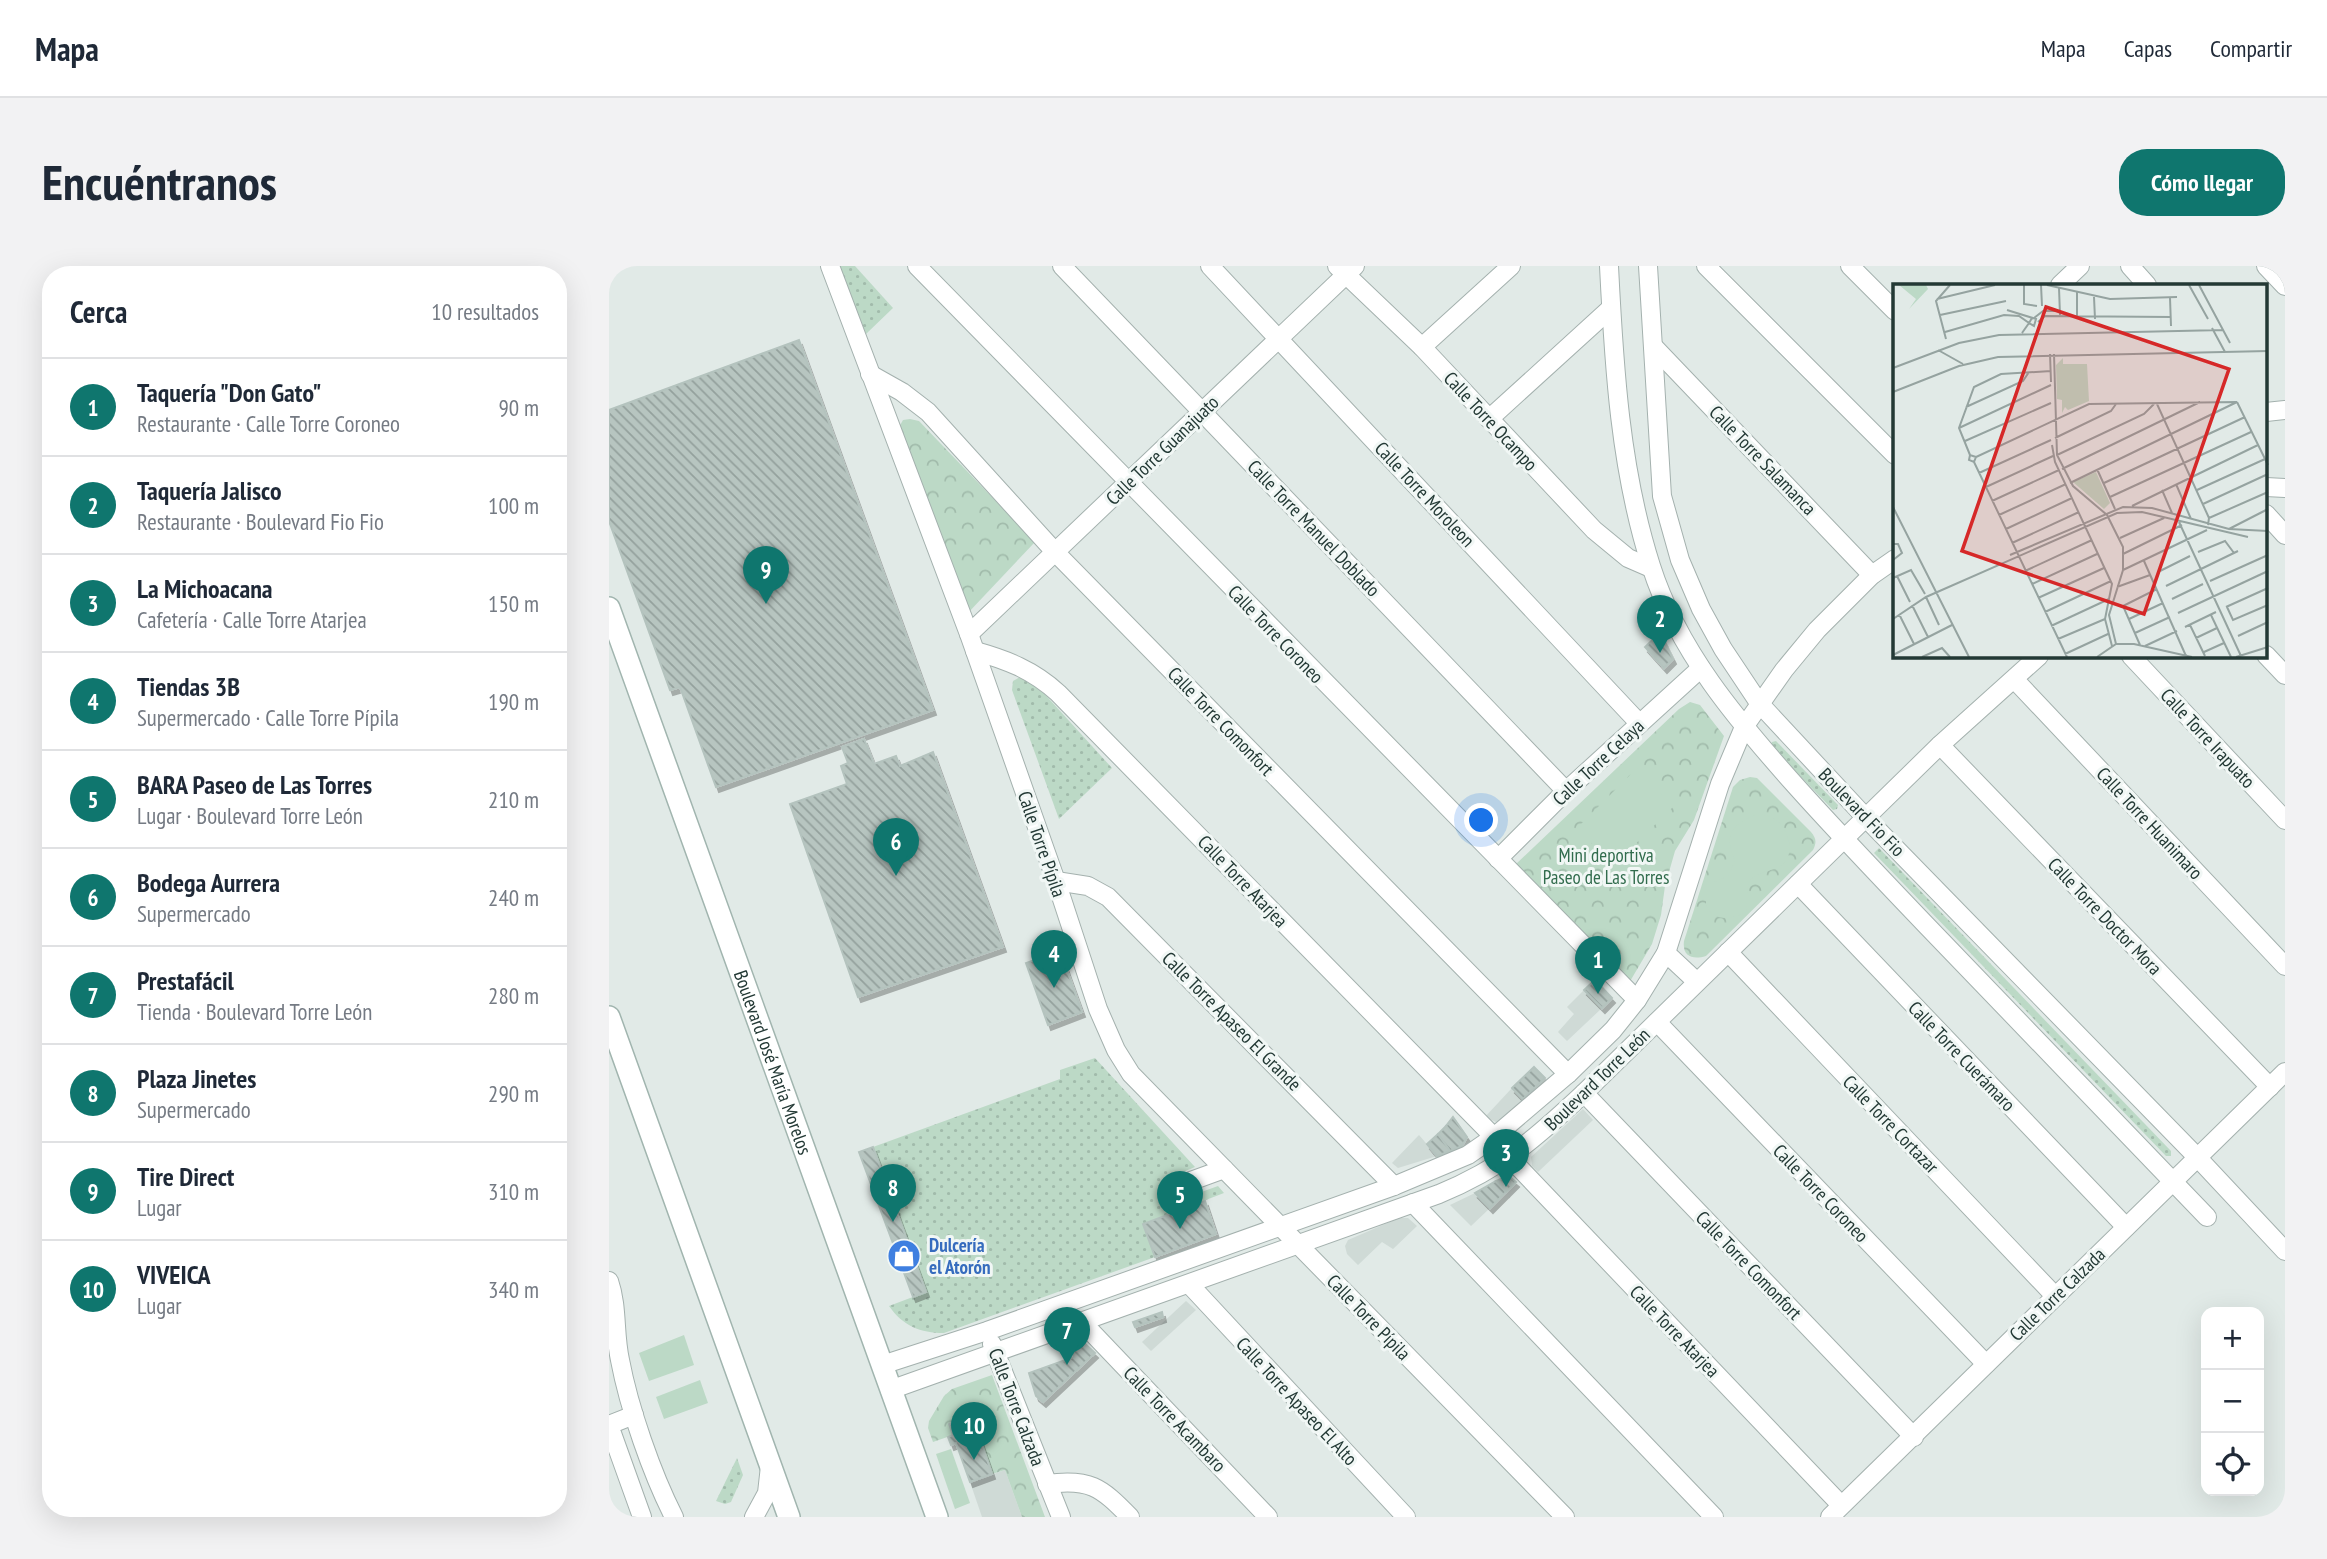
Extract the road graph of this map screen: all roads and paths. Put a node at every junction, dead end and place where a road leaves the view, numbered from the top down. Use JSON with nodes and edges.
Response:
{"nodes":[{"id":1,"x":831,"y":266,"type":"edge"},
{"id":2,"x":917,"y":266,"type":"edge"},
{"id":3,"x":1062,"y":266,"type":"edge"},
{"id":4,"x":1210,"y":266,"type":"edge"},
{"id":5,"x":1511,"y":266,"type":"edge"},
{"id":6,"x":1609,"y":266,"type":"edge"},
{"id":7,"x":1648,"y":266,"type":"edge"},
{"id":8,"x":1706,"y":266,"type":"edge"},
{"id":9,"x":1850,"y":266,"type":"edge"},
{"id":10,"x":2080,"y":266,"type":"edge"},
{"id":11,"x":2130,"y":266,"type":"edge"},
{"id":12,"x":2266,"y":266,"type":"edge"},
{"id":13,"x":1346,"y":269,"type":"edge"},
{"id":14,"x":2061,"y":284,"type":"edge"},
{"id":15,"x":2146,"y":284,"type":"edge"},
{"id":16,"x":2285,"y":286,"type":"edge"},
{"id":17,"x":1611,"y":308,"type":"junction"},
{"id":18,"x":1893,"y":309,"type":"edge"},
{"id":19,"x":1280,"y":338,"type":"junction"},
{"id":20,"x":1653,"y":346,"type":"junction"},
{"id":21,"x":1422,"y":347,"type":"junction"},
{"id":22,"x":870,"y":374,"type":"junction"},
{"id":23,"x":2285,"y":410,"type":"edge"},
{"id":24,"x":1202,"y":411,"type":"junction"},
{"id":25,"x":2267,"y":412,"type":"edge"},
{"id":26,"x":1489,"y":419,"type":"junction"},
{"id":27,"x":1893,"y":453,"type":"edge"},
{"id":28,"x":1128,"y":483,"type":"junction"},
{"id":29,"x":2267,"y":487,"type":"edge"},
{"id":30,"x":2285,"y":488,"type":"edge"},
{"id":31,"x":2267,"y":514,"type":"edge"},
{"id":32,"x":2285,"y":514,"type":"edge"},
{"id":33,"x":2267,"y":515,"type":"edge"},
{"id":34,"x":2285,"y":535,"type":"edge"},
{"id":35,"x":1056,"y":553,"type":"junction"},
{"id":36,"x":1893,"y":560,"type":"edge"},
{"id":37,"x":1651,"y":568,"type":"junction"},
{"id":38,"x":1872,"y":575,"type":"junction"},
{"id":39,"x":609,"y":608,"type":"edge"},
{"id":40,"x":972,"y":643,"type":"junction"},
{"id":41,"x":2267,"y":656,"type":"edge"},
{"id":42,"x":2037,"y":658,"type":"edge"},
{"id":43,"x":2133,"y":658,"type":"edge"},
{"id":44,"x":1701,"y":668,"type":"junction"},
{"id":45,"x":2285,"y":675,"type":"edge"},
{"id":46,"x":2015,"y":680,"type":"junction"},
{"id":47,"x":1759,"y":703,"type":"junction"},
{"id":48,"x":1639,"y":723,"type":"junction"},
{"id":49,"x":1744,"y":727,"type":"junction"},
{"id":50,"x":1940,"y":745,"type":"junction"},
{"id":51,"x":1566,"y":792,"type":"junction"},
{"id":52,"x":1866,"y":818,"type":"junction"},
{"id":53,"x":2285,"y":820,"type":"edge"},
{"id":54,"x":1843,"y":839,"type":"junction"},
{"id":55,"x":1498,"y":859,"type":"junction"},
{"id":56,"x":1056,"y":881,"type":"junction"},
{"id":57,"x":1798,"y":884,"type":"junction"},
{"id":58,"x":1728,"y":952,"type":"junction"},
{"id":59,"x":1666,"y":953,"type":"junction"},
{"id":60,"x":2285,"y":966,"type":"edge"},
{"id":61,"x":1696,"y":981,"type":"junction"},
{"id":62,"x":1637,"y":1000,"type":"junction"},
{"id":63,"x":609,"y":1017,"type":"edge"},
{"id":64,"x":1657,"y":1022,"type":"junction"},
{"id":65,"x":2285,"y":1072,"type":"edge"},
{"id":66,"x":1568,"y":1074,"type":"junction"},
{"id":67,"x":2270,"y":1087,"type":"junction"},
{"id":68,"x":1584,"y":1093,"type":"junction"},
{"id":69,"x":1494,"y":1137,"type":"junction"},
{"id":70,"x":2197,"y":1157,"type":"junction"},
{"id":71,"x":1510,"y":1158,"type":"junction"},
{"id":72,"x":1224,"y":1169,"type":"junction"},
{"id":73,"x":1191,"y":1181,"type":"dead end"},
{"id":74,"x":2172,"y":1181,"type":"junction"},
{"id":75,"x":1394,"y":1186,"type":"junction"},
{"id":76,"x":1413,"y":1203,"type":"junction"},
{"id":77,"x":2207,"y":1217,"type":"dead end"},
{"id":78,"x":1282,"y":1227,"type":"junction"},
{"id":79,"x":2126,"y":1227,"type":"junction"},
{"id":80,"x":1298,"y":1244,"type":"junction"},
{"id":81,"x":2285,"y":1251,"type":"edge"},
{"id":82,"x":609,"y":1281,"type":"edge"},
{"id":83,"x":1189,"y":1284,"type":"junction"},
{"id":84,"x":2055,"y":1296,"type":"junction"},
{"id":85,"x":612,"y":1300,"type":"edge"},
{"id":86,"x":1082,"y":1322,"type":"junction"},
{"id":87,"x":987,"y":1331,"type":"junction"},
{"id":88,"x":996,"y":1354,"type":"junction"},
{"id":89,"x":1986,"y":1364,"type":"junction"},
{"id":90,"x":882,"y":1365,"type":"junction"},
{"id":91,"x":890,"y":1390,"type":"junction"},
{"id":92,"x":635,"y":1415,"type":"junction"},
{"id":93,"x":609,"y":1425,"type":"edge"},
{"id":94,"x":1914,"y":1437,"type":"junction"},
{"id":95,"x":770,"y":1466,"type":"junction"},
{"id":96,"x":1047,"y":1483,"type":"junction"},
{"id":97,"x":1836,"y":1511,"type":"edge"},
{"id":98,"x":642,"y":1517,"type":"edge"},
{"id":99,"x":674,"y":1517,"type":"edge"},
{"id":100,"x":754,"y":1517,"type":"edge"},
{"id":101,"x":789,"y":1517,"type":"edge"},
{"id":102,"x":937,"y":1517,"type":"edge"},
{"id":103,"x":1061,"y":1517,"type":"edge"},
{"id":104,"x":1130,"y":1517,"type":"edge"},
{"id":105,"x":1268,"y":1517,"type":"edge"},
{"id":106,"x":1406,"y":1517,"type":"edge"},
{"id":107,"x":1565,"y":1517,"type":"edge"},
{"id":108,"x":1714,"y":1517,"type":"edge"}],
"edges":[{"from":1,"to":22,"type":"street","name":"Calle Torre Pípila"},
{"from":2,"to":28,"type":"street","name":"Calle Torre Coroneo"},
{"from":3,"to":24,"type":"street","name":"Calle Torre Manuel Doblado"},
{"from":4,"to":19,"type":"street","name":"Calle Torre Moroleon"},
{"from":5,"to":21,"type":"street"},
{"from":6,"to":17,"type":"street","name":"Boulevard Fio Fio"},
{"from":7,"to":20,"type":"street","name":"Boulevard Fio Fio"},
{"from":8,"to":27,"type":"street"},
{"from":9,"to":18,"type":"street"},
{"from":10,"to":14,"type":"street"},
{"from":11,"to":15,"type":"street"},
{"from":12,"to":16,"type":"street"},
{"from":13,"to":19,"type":"street","name":"Calle Torre Guanajuato"},
{"from":13,"to":21,"type":"street","name":"Calle Torre Ocampo"},
{"from":17,"to":26,"type":"street"},
{"from":17,"to":37,"type":"street","name":"Boulevard Fio Fio"},
{"from":19,"to":24,"type":"street","name":"Calle Torre Guanajuato"},
{"from":19,"to":48,"type":"street","name":"Calle Torre Moroleon"},
{"from":20,"to":38,"type":"street","name":"Calle Torre Salamanca"},
{"from":20,"to":47,"type":"street","name":"Boulevard Fio Fio"},
{"from":21,"to":26,"type":"street","name":"Calle Torre Ocampo"},
{"from":22,"to":35,"type":"street","name":"Calle Torre Comonfort"},
{"from":22,"to":40,"type":"street","name":"Calle Torre Pípila"},
{"from":23,"to":25,"type":"street"},
{"from":24,"to":28,"type":"street","name":"Calle Torre Guanajuato"},
{"from":24,"to":51,"type":"street","name":"Calle Torre Manuel Doblado"},
{"from":26,"to":37,"type":"street","name":"Calle Torre Ocampo"},
{"from":28,"to":35,"type":"street","name":"Calle Torre Guanajuato"},
{"from":28,"to":55,"type":"street","name":"Calle Torre Coroneo"},
{"from":29,"to":30,"type":"street"},
{"from":31,"to":32,"type":"street"},
{"from":33,"to":34,"type":"street"},
{"from":35,"to":40,"type":"street","name":"Calle Torre Guanajuato"},
{"from":35,"to":66,"type":"street","name":"Calle Torre Comonfort"},
{"from":36,"to":38,"type":"street","name":"Boulevard Torre León"},
{"from":37,"to":44,"type":"street","name":"Boulevard Fio Fio"},
{"from":38,"to":47,"type":"street","name":"Boulevard Torre León"},
{"from":39,"to":90,"type":"main road","name":"Boulevard José María Morelos"},
{"from":40,"to":56,"type":"street","name":"Calle Torre Pípila"},
{"from":40,"to":69,"type":"street","name":"Calle Torre Atarjea"},
{"from":41,"to":45,"type":"street"},
{"from":42,"to":46,"type":"street","name":"Boulevard Torre León"},
{"from":43,"to":53,"type":"street","name":"Calle Torre Irapuato"},
{"from":44,"to":48,"type":"street","name":"Calle Torre Celaya"},
{"from":44,"to":49,"type":"street","name":"Boulevard Fio Fio"},
{"from":46,"to":50,"type":"street","name":"Boulevard Torre León"},
{"from":46,"to":60,"type":"street","name":"Calle Torre Huanimaro"},
{"from":47,"to":49,"type":"street","name":"Boulevard Torre León"},
{"from":47,"to":52,"type":"street","name":"Boulevard Fio Fio"},
{"from":48,"to":51,"type":"street","name":"Calle Torre Celaya"},
{"from":49,"to":54,"type":"street","name":"Boulevard Fio Fio"},
{"from":49,"to":59,"type":"street","name":"Boulevard Torre León"},
{"from":50,"to":52,"type":"street","name":"Boulevard Torre León"},
{"from":50,"to":67,"type":"street","name":"Calle Torre Doctor Mora"},
{"from":51,"to":55,"type":"street","name":"Calle Torre Celaya"},
{"from":52,"to":54,"type":"street","name":"Boulevard Torre León"},
{"from":52,"to":70,"type":"street","name":"Boulevard Fio Fio"},
{"from":54,"to":57,"type":"street","name":"Boulevard Torre León"},
{"from":54,"to":74,"type":"street","name":"Boulevard Fio Fio"},
{"from":55,"to":62,"type":"street","name":"Calle Torre Coroneo"},
{"from":56,"to":72,"type":"street","name":"Calle Torre Pípila"},
{"from":56,"to":75,"type":"street","name":"Calle Torre Apaseo El Grande"},
{"from":57,"to":58,"type":"street","name":"Boulevard Torre León"},
{"from":57,"to":79,"type":"street","name":"Calle Torre Cuerámaro"},
{"from":58,"to":61,"type":"street","name":"Boulevard Torre León"},
{"from":58,"to":84,"type":"street","name":"Calle Torre Cortazar"},
{"from":59,"to":61,"type":"street"},
{"from":59,"to":62,"type":"street","name":"Boulevard Torre León"},
{"from":61,"to":64,"type":"street","name":"Boulevard Torre León"},
{"from":62,"to":66,"type":"street","name":"Boulevard Torre León"},
{"from":63,"to":95,"type":"main road"},
{"from":64,"to":68,"type":"street","name":"Boulevard Torre León"},
{"from":64,"to":89,"type":"street","name":"Calle Torre Coroneo"},
{"from":65,"to":67,"type":"street","name":"Calle Torre Calzada"},
{"from":66,"to":69,"type":"street","name":"Boulevard Torre León"},
{"from":67,"to":70,"type":"street","name":"Calle Torre Calzada"},
{"from":68,"to":71,"type":"street","name":"Boulevard Torre León"},
{"from":68,"to":94,"type":"street","name":"Calle Torre Comonfort"},
{"from":69,"to":75,"type":"street","name":"Boulevard Torre León"},
{"from":70,"to":74,"type":"street","name":"Calle Torre Calzada"},
{"from":70,"to":81,"type":"street","name":"Boulevard Fio Fio"},
{"from":71,"to":76,"type":"street","name":"Boulevard Torre León"},
{"from":71,"to":97,"type":"street","name":"Calle Torre Atarjea"},
{"from":72,"to":73,"type":"street"},
{"from":72,"to":78,"type":"street","name":"Calle Torre Pípila"},
{"from":74,"to":77,"type":"street","name":"Boulevard Fio Fio"},
{"from":74,"to":79,"type":"street","name":"Calle Torre Calzada"},
{"from":75,"to":78,"type":"street","name":"Boulevard Torre León"},
{"from":76,"to":80,"type":"street","name":"Boulevard Torre León"},
{"from":76,"to":108,"type":"street"},
{"from":78,"to":80,"type":"street","name":"Calle Torre Pípila"},
{"from":78,"to":87,"type":"street","name":"Boulevard Torre León"},
{"from":79,"to":84,"type":"street","name":"Calle Torre Calzada"},
{"from":80,"to":83,"type":"street","name":"Boulevard Torre León"},
{"from":80,"to":107,"type":"street","name":"Calle Torre Pípila"},
{"from":82,"to":85,"type":"street"},
{"from":83,"to":86,"type":"street","name":"Boulevard Torre León"},
{"from":83,"to":106,"type":"street","name":"Calle Torre Apaseo El Alto"},
{"from":84,"to":89,"type":"street","name":"Calle Torre Calzada"},
{"from":85,"to":92,"type":"street"},
{"from":86,"to":88,"type":"street","name":"Boulevard Torre León"},
{"from":86,"to":105,"type":"street","name":"Calle Torre Acambaro"},
{"from":87,"to":88,"type":"street","name":"Calle Torre Calzada"},
{"from":87,"to":90,"type":"street","name":"Boulevard Torre León"},
{"from":88,"to":91,"type":"street","name":"Boulevard Torre León"},
{"from":88,"to":96,"type":"street","name":"Calle Torre Calzada"},
{"from":89,"to":94,"type":"street","name":"Calle Torre Calzada"},
{"from":90,"to":91,"type":"main road","name":"Boulevard José María Morelos"},
{"from":91,"to":102,"type":"main road","name":"Boulevard José María Morelos"},
{"from":92,"to":93,"type":"street"},
{"from":92,"to":99,"type":"street"},
{"from":93,"to":98,"type":"street"},
{"from":94,"to":97,"type":"street","name":"Calle Torre Calzada"},
{"from":95,"to":100,"type":"street"},
{"from":95,"to":101,"type":"main road"},
{"from":96,"to":103,"type":"street","name":"Calle Torre Calzada"},
{"from":96,"to":104,"type":"street","name":"Calle Torre Calzada"}]}
